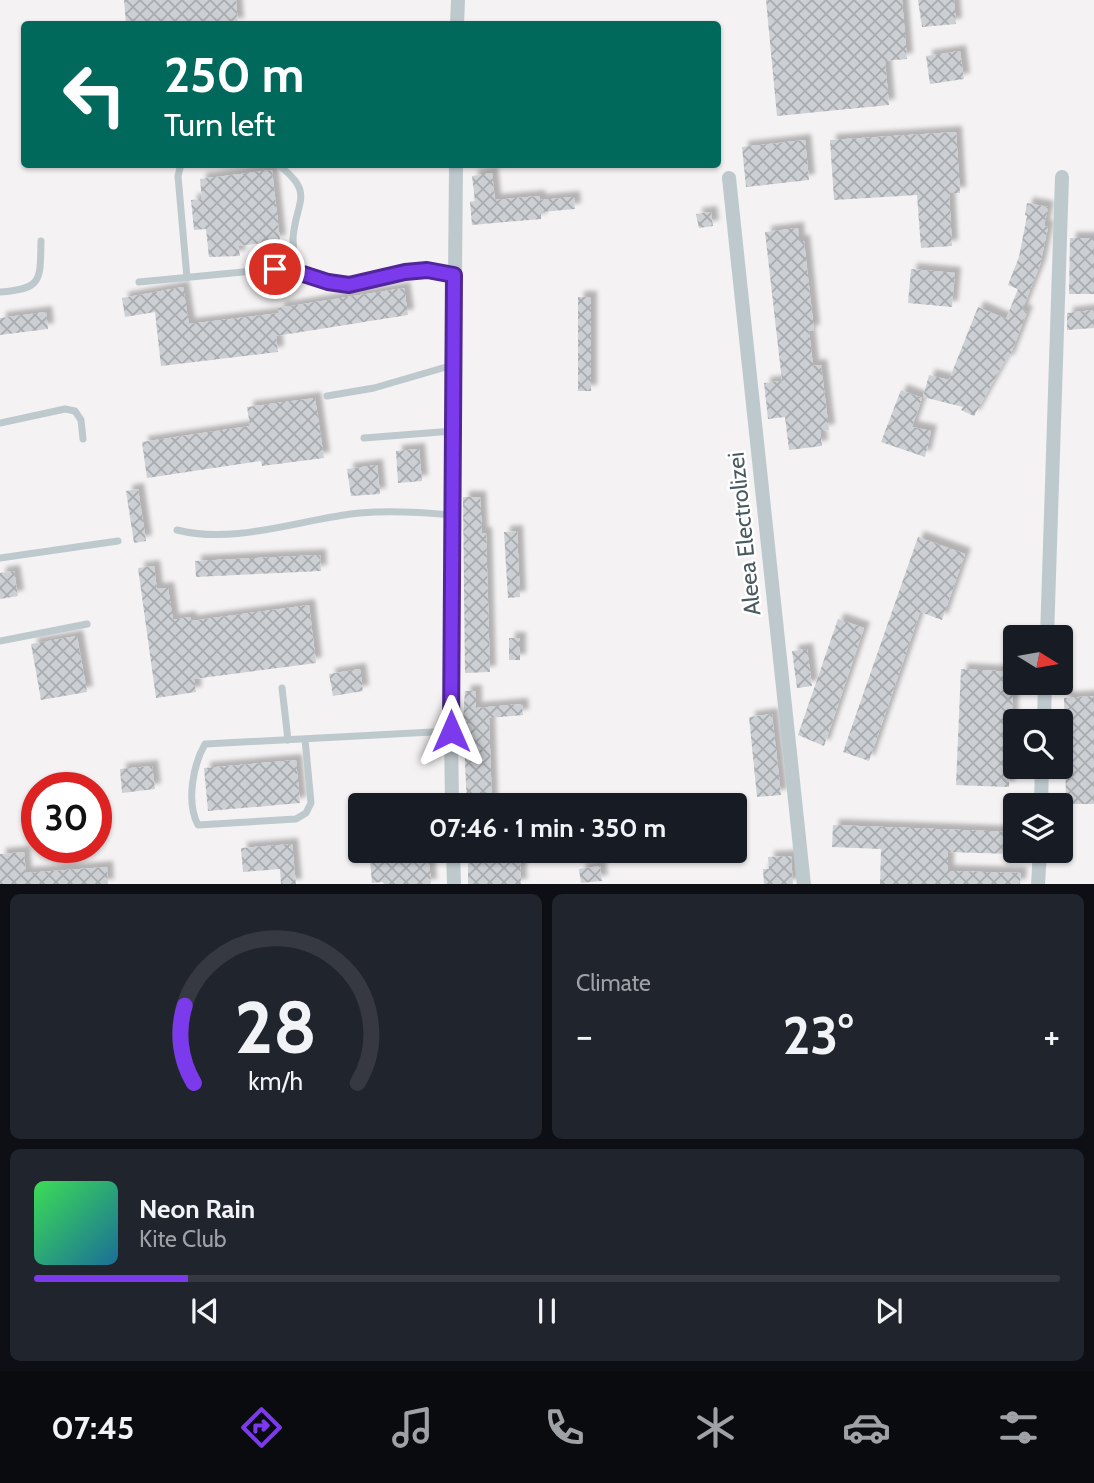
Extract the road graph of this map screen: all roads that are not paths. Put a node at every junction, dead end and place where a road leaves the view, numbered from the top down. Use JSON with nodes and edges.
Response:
{"nodes":[{"id":1,"x":458,"y":0,"type":"edge"},
{"id":2,"x":457,"y":21,"type":"edge"},
{"id":3,"x":180,"y":168,"type":"edge"},
{"id":4,"x":282,"y":168,"type":"edge"},
{"id":5,"x":456,"y":168,"type":"edge"},
{"id":6,"x":1062,"y":177,"type":"dead end"},
{"id":7,"x":729,"y":178,"type":"dead end"},
{"id":8,"x":41,"y":241,"type":"dead end"},
{"id":9,"x":297,"y":272,"type":"junction"},
{"id":10,"x":454,"y":275,"type":"junction"},
{"id":11,"x":187,"y":278,"type":"junction"},
{"id":12,"x":139,"y":282,"type":"dead end"},
{"id":13,"x":0,"y":292,"type":"edge"},
{"id":14,"x":453,"y":365,"type":"junction"},
{"id":15,"x":327,"y":396,"type":"dead end"},
{"id":16,"x":0,"y":423,"type":"edge"},
{"id":17,"x":453,"y":431,"type":"junction"},
{"id":18,"x":364,"y":438,"type":"dead end"},
{"id":19,"x":83,"y":439,"type":"dead end"},
{"id":20,"x":452,"y":515,"type":"junction"},
{"id":21,"x":177,"y":530,"type":"dead end"},
{"id":22,"x":118,"y":541,"type":"dead end"},
{"id":23,"x":0,"y":558,"type":"edge"},
{"id":24,"x":87,"y":624,"type":"dead end"},
{"id":25,"x":1047,"y":625,"type":"edge"},
{"id":26,"x":0,"y":641,"type":"edge"},
{"id":27,"x":282,"y":688,"type":"dead end"},
{"id":28,"x":451,"y":731,"type":"junction"},
{"id":29,"x":305,"y":739,"type":"junction"},
{"id":30,"x":288,"y":740,"type":"junction"},
{"id":31,"x":452,"y":793,"type":"edge"},
{"id":32,"x":453,"y":863,"type":"edge"},
{"id":33,"x":1039,"y":863,"type":"edge"},
{"id":34,"x":453,"y":884,"type":"edge"},
{"id":35,"x":804,"y":884,"type":"edge"},
{"id":36,"x":1038,"y":884,"type":"edge"}],
"edges":[{"from":1,"to":2,"type":"street"},
{"from":3,"to":11,"type":"lane"},
{"from":4,"to":9,"type":"lane"},
{"from":5,"to":10,"type":"street"},
{"from":6,"to":25,"type":"street"},
{"from":7,"to":35,"type":"street","name":"Aleea Electrolizei"},
{"from":8,"to":13,"type":"lane"},
{"from":9,"to":10,"type":"lane"},
{"from":9,"to":11,"type":"lane"},
{"from":10,"to":14,"type":"street"},
{"from":11,"to":12,"type":"lane"},
{"from":14,"to":15,"type":"lane"},
{"from":14,"to":17,"type":"street"},
{"from":16,"to":19,"type":"lane"},
{"from":17,"to":18,"type":"lane"},
{"from":17,"to":20,"type":"street"},
{"from":20,"to":21,"type":"lane"},
{"from":20,"to":28,"type":"street"},
{"from":22,"to":23,"type":"lane"},
{"from":24,"to":26,"type":"lane"},
{"from":27,"to":30,"type":"lane"},
{"from":28,"to":29,"type":"lane"},
{"from":28,"to":31,"type":"street"},
{"from":29,"to":30,"type":"lane"},
{"from":29,"to":30,"type":"lane"},
{"from":32,"to":34,"type":"street"},
{"from":33,"to":36,"type":"street"}]}
